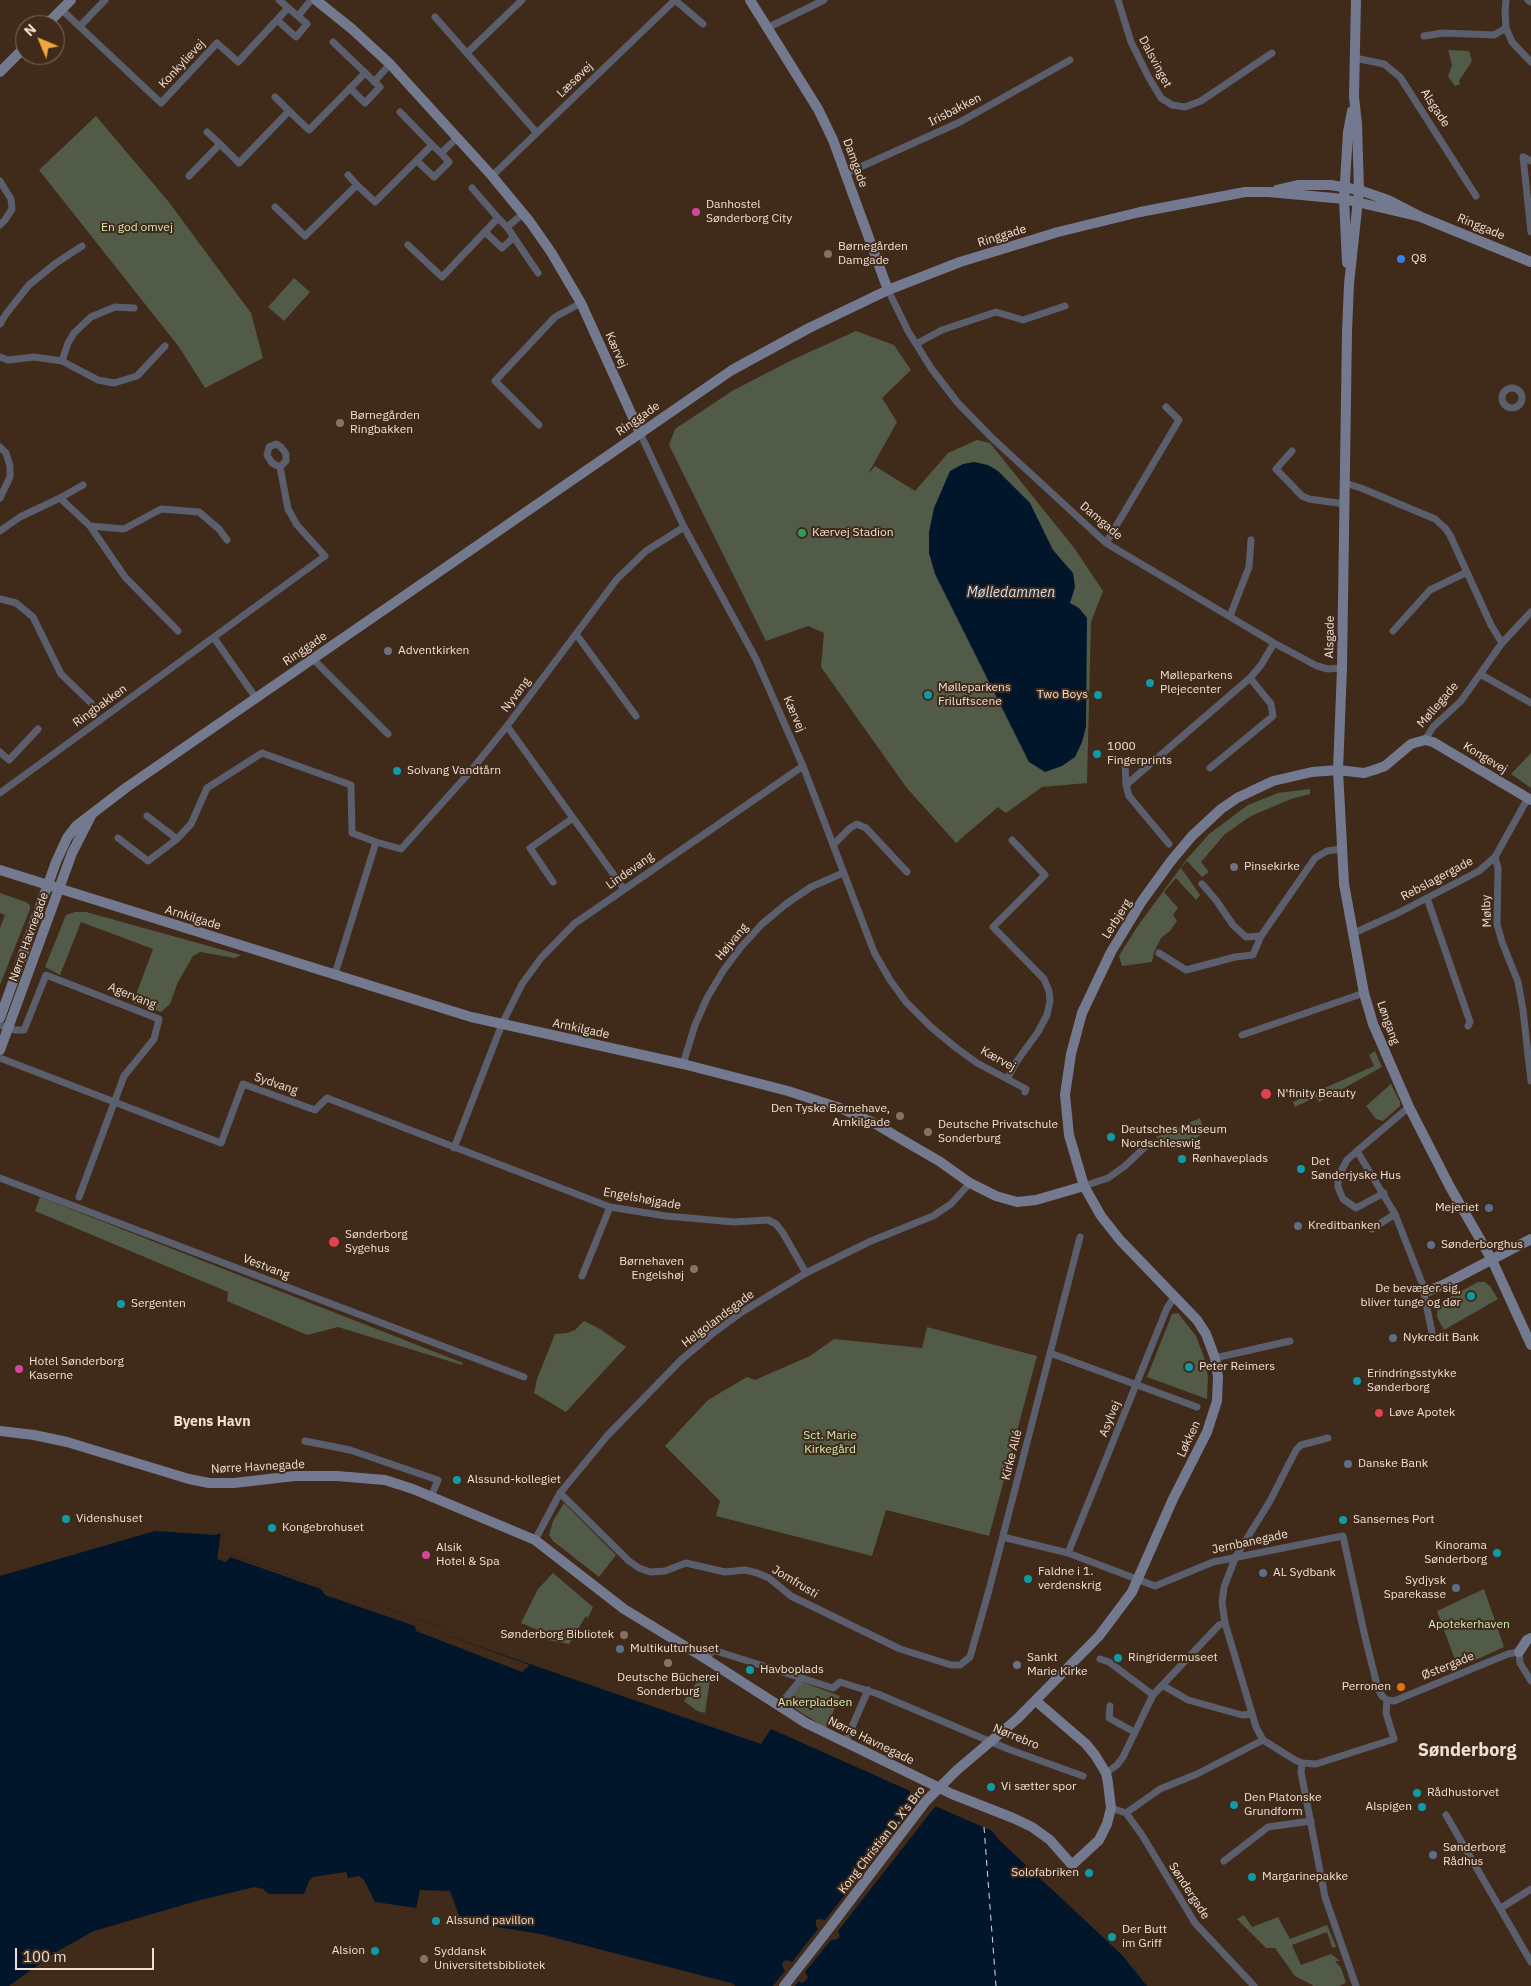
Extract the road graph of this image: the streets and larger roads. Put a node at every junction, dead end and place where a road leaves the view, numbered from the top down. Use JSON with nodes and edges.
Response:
{"nodes":[{"id":1,"x":71,"y":0,"type":"edge"},
{"id":2,"x":105,"y":0,"type":"edge"},
{"id":3,"x":279,"y":0,"type":"edge"},
{"id":4,"x":311,"y":0,"type":"edge"},
{"id":5,"x":316,"y":0,"type":"edge"},
{"id":6,"x":522,"y":0,"type":"edge"},
{"id":7,"x":675,"y":0,"type":"edge"},
{"id":8,"x":750,"y":0,"type":"edge"},
{"id":9,"x":824,"y":0,"type":"edge"},
{"id":10,"x":1118,"y":0,"type":"edge"},
{"id":11,"x":1356,"y":0,"type":"edge"},
{"id":12,"x":1506,"y":0,"type":"edge"},
{"id":13,"x":288,"y":8,"type":"junction"},
{"id":14,"x":62,"y":10,"type":"junction"},
{"id":15,"x":57,"y":15,"type":"edge"},
{"id":16,"x":298,"y":16,"type":"junction"},
{"id":17,"x":435,"y":17,"type":"dead end"},
{"id":18,"x":277,"y":20,"type":"junction"},
{"id":19,"x":703,"y":24,"type":"dead end"},
{"id":20,"x":80,"y":26,"type":"junction"},
{"id":21,"x":767,"y":28,"type":"junction"},
{"id":22,"x":1506,"y":28,"type":"junction"},
{"id":23,"x":1424,"y":36,"type":"dead end"},
{"id":24,"x":333,"y":42,"type":"dead end"},
{"id":25,"x":467,"y":53,"type":"junction"},
{"id":26,"x":1272,"y":53,"type":"dead end"},
{"id":27,"x":15,"y":57,"type":"edge"},
{"id":28,"x":1355,"y":58,"type":"junction"},
{"id":29,"x":1070,"y":60,"type":"dead end"},
{"id":30,"x":1531,"y":62,"type":"edge"},
{"id":31,"x":390,"y":64,"type":"junction"},
{"id":32,"x":0,"y":72,"type":"edge"},
{"id":33,"x":365,"y":73,"type":"junction"},
{"id":34,"x":374,"y":82,"type":"junction"},
{"id":35,"x":350,"y":88,"type":"junction"},
{"id":36,"x":275,"y":97,"type":"dead end"},
{"id":37,"x":1354,"y":97,"type":"junction"},
{"id":38,"x":290,"y":111,"type":"junction"},
{"id":39,"x":400,"y":112,"type":"dead end"},
{"id":40,"x":207,"y":132,"type":"dead end"},
{"id":41,"x":537,"y":133,"type":"junction"},
{"id":42,"x":458,"y":138,"type":"junction"},
{"id":43,"x":220,"y":144,"type":"junction"},
{"id":44,"x":432,"y":145,"type":"junction"},
{"id":45,"x":441,"y":153,"type":"junction"},
{"id":46,"x":417,"y":161,"type":"junction"},
{"id":47,"x":1531,"y":161,"type":"edge"},
{"id":48,"x":846,"y":174,"type":"junction"},
{"id":49,"x":189,"y":176,"type":"dead end"},
{"id":50,"x":348,"y":176,"type":"dead end"},
{"id":51,"x":492,"y":176,"type":"junction"},
{"id":52,"x":0,"y":181,"type":"edge"},
{"id":53,"x":357,"y":184,"type":"junction"},
{"id":54,"x":1345,"y":187,"type":"junction"},
{"id":55,"x":472,"y":188,"type":"dead end"},
{"id":56,"x":1358,"y":190,"type":"junction"},
{"id":57,"x":1269,"y":192,"type":"junction"},
{"id":58,"x":1476,"y":196,"type":"dead end"},
{"id":59,"x":1344,"y":199,"type":"junction"},
{"id":60,"x":1358,"y":202,"type":"junction"},
{"id":61,"x":275,"y":208,"type":"dead end"},
{"id":62,"x":524,"y":213,"type":"junction"},
{"id":63,"x":1421,"y":217,"type":"junction"},
{"id":64,"x":498,"y":218,"type":"junction"},
{"id":65,"x":0,"y":225,"type":"edge"},
{"id":66,"x":507,"y":227,"type":"junction"},
{"id":67,"x":485,"y":232,"type":"junction"},
{"id":68,"x":1531,"y":232,"type":"edge"},
{"id":69,"x":514,"y":237,"type":"junction"},
{"id":70,"x":408,"y":245,"type":"dead end"},
{"id":71,"x":82,"y":246,"type":"dead end"},
{"id":72,"x":1531,"y":262,"type":"edge"},
{"id":73,"x":538,"y":273,"type":"dead end"},
{"id":74,"x":1349,"y":284,"type":"junction"},
{"id":75,"x":888,"y":290,"type":"junction"},
{"id":76,"x":581,"y":303,"type":"junction"},
{"id":77,"x":1065,"y":306,"type":"dead end"},
{"id":78,"x":134,"y":308,"type":"dead end"},
{"id":79,"x":0,"y":324,"type":"edge"},
{"id":80,"x":916,"y":344,"type":"junction"},
{"id":81,"x":164,"y":346,"type":"dead end"},
{"id":82,"x":0,"y":357,"type":"edge"},
{"id":83,"x":62,"y":361,"type":"junction"},
{"id":84,"x":1522,"y":400,"type":"dead end"},
{"id":85,"x":1531,"y":401,"type":"edge"},
{"id":86,"x":1166,"y":407,"type":"dead end"},
{"id":87,"x":539,"y":425,"type":"dead end"},
{"id":88,"x":640,"y":433,"type":"junction"},
{"id":89,"x":0,"y":447,"type":"edge"},
{"id":90,"x":1292,"y":452,"type":"dead end"},
{"id":91,"x":280,"y":467,"type":"dead end"},
{"id":92,"x":1345,"y":483,"type":"junction"},
{"id":93,"x":83,"y":485,"type":"dead end"},
{"id":94,"x":0,"y":498,"type":"edge"},
{"id":95,"x":60,"y":498,"type":"junction"},
{"id":96,"x":1345,"y":504,"type":"junction"},
{"id":97,"x":90,"y":526,"type":"junction"},
{"id":98,"x":684,"y":527,"type":"junction"},
{"id":99,"x":0,"y":531,"type":"edge"},
{"id":100,"x":227,"y":540,"type":"dead end"},
{"id":101,"x":1250,"y":540,"type":"dead end"},
{"id":102,"x":1106,"y":543,"type":"junction"},
{"id":103,"x":1466,"y":572,"type":"junction"},
{"id":104,"x":0,"y":600,"type":"edge"},
{"id":105,"x":1531,"y":612,"type":"edge"},
{"id":106,"x":1230,"y":616,"type":"junction"},
{"id":107,"x":178,"y":631,"type":"dead end"},
{"id":108,"x":1393,"y":631,"type":"dead end"},
{"id":109,"x":576,"y":634,"type":"junction"},
{"id":110,"x":214,"y":638,"type":"junction"},
{"id":111,"x":1274,"y":643,"type":"junction"},
{"id":112,"x":1502,"y":643,"type":"junction"},
{"id":113,"x":313,"y":659,"type":"junction"},
{"id":114,"x":1342,"y":668,"type":"junction"},
{"id":115,"x":1480,"y":674,"type":"junction"},
{"id":116,"x":1250,"y":678,"type":"junction"},
{"id":117,"x":256,"y":698,"type":"junction"},
{"id":118,"x":91,"y":703,"type":"dead end"},
{"id":119,"x":1531,"y":703,"type":"edge"},
{"id":120,"x":636,"y":716,"type":"dead end"},
{"id":121,"x":507,"y":726,"type":"junction"},
{"id":122,"x":38,"y":729,"type":"dead end"},
{"id":123,"x":388,"y":734,"type":"dead end"},
{"id":124,"x":1425,"y":740,"type":"junction"},
{"id":125,"x":0,"y":752,"type":"edge"},
{"id":126,"x":1124,"y":764,"type":"dead end"},
{"id":127,"x":802,"y":766,"type":"junction"},
{"id":128,"x":1210,"y":768,"type":"dead end"},
{"id":129,"x":1338,"y":770,"type":"junction"},
{"id":130,"x":1126,"y":785,"type":"junction"},
{"id":131,"x":0,"y":793,"type":"edge"},
{"id":132,"x":1530,"y":799,"type":"edge"},
{"id":133,"x":92,"y":815,"type":"junction"},
{"id":134,"x":147,"y":816,"type":"dead end"},
{"id":135,"x":573,"y":818,"type":"junction"},
{"id":136,"x":118,"y":838,"type":"dead end"},
{"id":137,"x":178,"y":839,"type":"junction"},
{"id":138,"x":1012,"y":840,"type":"dead end"},
{"id":139,"x":376,"y":842,"type":"junction"},
{"id":140,"x":1169,"y":844,"type":"dead end"},
{"id":141,"x":833,"y":845,"type":"junction"},
{"id":142,"x":1341,"y":850,"type":"junction"},
{"id":143,"x":1495,"y":857,"type":"junction"},
{"id":144,"x":0,"y":870,"type":"edge"},
{"id":145,"x":907,"y":872,"type":"dead end"},
{"id":146,"x":843,"y":874,"type":"junction"},
{"id":147,"x":553,"y":882,"type":"dead end"},
{"id":148,"x":1202,"y":884,"type":"dead end"},
{"id":149,"x":48,"y":885,"type":"junction"},
{"id":150,"x":60,"y":889,"type":"junction"},
{"id":151,"x":624,"y":889,"type":"junction"},
{"id":152,"x":1427,"y":898,"type":"junction"},
{"id":153,"x":1354,"y":933,"type":"junction"},
{"id":154,"x":1261,"y":936,"type":"junction"},
{"id":155,"x":1159,"y":953,"type":"dead end"},
{"id":156,"x":334,"y":974,"type":"junction"},
{"id":157,"x":1364,"y":993,"type":"junction"},
{"id":158,"x":0,"y":1018,"type":"edge"},
{"id":159,"x":502,"y":1024,"type":"junction"},
{"id":160,"x":5,"y":1026,"type":"edge"},
{"id":161,"x":1468,"y":1026,"type":"dead end"},
{"id":162,"x":1242,"y":1035,"type":"dead end"},
{"id":163,"x":0,"y":1050,"type":"edge"},
{"id":164,"x":0,"y":1058,"type":"edge"},
{"id":165,"x":683,"y":1064,"type":"junction"},
{"id":166,"x":1008,"y":1079,"type":"junction"},
{"id":167,"x":1531,"y":1080,"type":"edge"},
{"id":168,"x":1025,"y":1092,"type":"dead end"},
{"id":169,"x":114,"y":1102,"type":"junction"},
{"id":170,"x":1409,"y":1107,"type":"junction"},
{"id":171,"x":1146,"y":1146,"type":"dead end"},
{"id":172,"x":454,"y":1148,"type":"junction"},
{"id":173,"x":1357,"y":1151,"type":"junction"},
{"id":174,"x":0,"y":1178,"type":"edge"},
{"id":175,"x":970,"y":1184,"type":"junction"},
{"id":176,"x":1084,"y":1186,"type":"junction"},
{"id":177,"x":1384,"y":1193,"type":"junction"},
{"id":178,"x":79,"y":1197,"type":"dead end"},
{"id":179,"x":610,"y":1207,"type":"junction"},
{"id":180,"x":1395,"y":1214,"type":"junction"},
{"id":181,"x":1372,"y":1229,"type":"dead end"},
{"id":182,"x":1080,"y":1237,"type":"dead end"},
{"id":183,"x":1531,"y":1239,"type":"edge"},
{"id":184,"x":1492,"y":1260,"type":"junction"},
{"id":185,"x":806,"y":1274,"type":"junction"},
{"id":186,"x":582,"y":1276,"type":"dead end"},
{"id":187,"x":1425,"y":1292,"type":"junction"},
{"id":188,"x":1175,"y":1296,"type":"junction"},
{"id":189,"x":1433,"y":1338,"type":"dead end"},
{"id":190,"x":1290,"y":1341,"type":"dead end"},
{"id":191,"x":1531,"y":1345,"type":"edge"},
{"id":192,"x":1050,"y":1353,"type":"junction"},
{"id":193,"x":1215,"y":1358,"type":"junction"},
{"id":194,"x":524,"y":1378,"type":"dead end"},
{"id":195,"x":1136,"y":1386,"type":"junction"},
{"id":196,"x":1197,"y":1407,"type":"dead end"},
{"id":197,"x":0,"y":1431,"type":"edge"},
{"id":198,"x":1328,"y":1438,"type":"dead end"},
{"id":199,"x":305,"y":1441,"type":"dead end"},
{"id":200,"x":560,"y":1493,"type":"junction"},
{"id":201,"x":431,"y":1497,"type":"junction"},
{"id":202,"x":1003,"y":1537,"type":"junction"},
{"id":203,"x":535,"y":1540,"type":"junction"},
{"id":204,"x":1068,"y":1553,"type":"junction"},
{"id":205,"x":1236,"y":1556,"type":"junction"},
{"id":206,"x":1138,"y":1578,"type":"junction"},
{"id":207,"x":1225,"y":1623,"type":"junction"},
{"id":208,"x":1531,"y":1638,"type":"edge"},
{"id":209,"x":1531,"y":1650,"type":"edge"},
{"id":210,"x":1519,"y":1652,"type":"junction"},
{"id":211,"x":1100,"y":1658,"type":"dead end"},
{"id":212,"x":706,"y":1659,"type":"junction"},
{"id":213,"x":951,"y":1665,"type":"joint"},
{"id":214,"x":802,"y":1678,"type":"junction"},
{"id":215,"x":1531,"y":1681,"type":"edge"},
{"id":216,"x":1162,"y":1685,"type":"junction"},
{"id":217,"x":868,"y":1690,"type":"junction"},
{"id":218,"x":1153,"y":1695,"type":"junction"},
{"id":219,"x":1387,"y":1700,"type":"junction"},
{"id":220,"x":1036,"y":1701,"type":"junction"},
{"id":221,"x":779,"y":1706,"type":"junction"},
{"id":222,"x":1110,"y":1706,"type":"dead end"},
{"id":223,"x":1252,"y":1714,"type":"junction"},
{"id":224,"x":1134,"y":1732,"type":"junction"},
{"id":225,"x":1263,"y":1740,"type":"junction"},
{"id":226,"x":845,"y":1744,"type":"junction"},
{"id":227,"x":1302,"y":1763,"type":"junction"},
{"id":228,"x":1106,"y":1773,"type":"junction"},
{"id":229,"x":1083,"y":1776,"type":"dead end"},
{"id":230,"x":1111,"y":1808,"type":"junction"},
{"id":231,"x":1126,"y":1813,"type":"junction"},
{"id":232,"x":1446,"y":1815,"type":"dead end"},
{"id":233,"x":1310,"y":1821,"type":"junction"},
{"id":234,"x":1224,"y":1861,"type":"dead end"},
{"id":235,"x":1531,"y":1889,"type":"edge"},
{"id":236,"x":1500,"y":1908,"type":"junction"},
{"id":237,"x":1531,"y":1962,"type":"edge"},
{"id":238,"x":784,"y":1986,"type":"edge"},
{"id":239,"x":1254,"y":1986,"type":"edge"},
{"id":240,"x":1356,"y":1986,"type":"edge"}],
"edges":[{"from":1,"to":14,"type":"street"},
{"from":2,"to":20,"type":"street"},
{"from":3,"to":13,"type":"street"},
{"from":4,"to":16,"type":"street"},
{"from":5,"to":31,"type":"street","name":"Kærvej"},
{"from":6,"to":25,"type":"street"},
{"from":7,"to":19,"type":"street"},
{"from":7,"to":41,"type":"street","name":"Læsøvej"},
{"from":8,"to":21,"type":"street","name":"Damgade"},
{"from":9,"to":21,"type":"street"},
{"from":10,"to":26,"type":"street","name":"Dalsvinget"},
{"from":11,"to":28,"type":"street","name":"Alsgade"},
{"from":12,"to":22,"type":"street"},
{"from":13,"to":16,"type":"street"},
{"from":13,"to":18,"type":"street","name":"Konkylievej"},
{"from":14,"to":15,"type":"street"},
{"from":14,"to":20,"type":"street","name":"Konkylievej"},
{"from":16,"to":18,"type":"street"},
{"from":17,"to":25,"type":"street"},
{"from":18,"to":20,"type":"street","name":"Konkylievej"},
{"from":21,"to":48,"type":"street","name":"Damgade"},
{"from":22,"to":23,"type":"street"},
{"from":22,"to":30,"type":"street"},
{"from":24,"to":33,"type":"street"},
{"from":25,"to":41,"type":"street"},
{"from":27,"to":32,"type":"street"},
{"from":28,"to":37,"type":"street","name":"Alsgade"},
{"from":28,"to":58,"type":"street","name":"Alsgade"},
{"from":29,"to":48,"type":"street","name":"Irisbakken"},
{"from":31,"to":34,"type":"street"},
{"from":31,"to":42,"type":"street","name":"Kærvej"},
{"from":33,"to":34,"type":"street"},
{"from":33,"to":35,"type":"street"},
{"from":34,"to":35,"type":"street"},
{"from":35,"to":38,"type":"street"},
{"from":36,"to":38,"type":"street"},
{"from":37,"to":54,"type":"street","name":"Alsgade"},
{"from":37,"to":56,"type":"street","name":"Alsgade"},
{"from":38,"to":43,"type":"street"},
{"from":39,"to":44,"type":"street"},
{"from":40,"to":43,"type":"street"},
{"from":41,"to":51,"type":"street","name":"Læsøvej"},
{"from":42,"to":45,"type":"street"},
{"from":42,"to":51,"type":"street","name":"Kærvej"},
{"from":43,"to":49,"type":"street"},
{"from":44,"to":45,"type":"street"},
{"from":44,"to":46,"type":"street"},
{"from":45,"to":46,"type":"street"},
{"from":46,"to":53,"type":"street"},
{"from":47,"to":68,"type":"street"},
{"from":48,"to":75,"type":"street","name":"Damgade"},
{"from":50,"to":53,"type":"street"},
{"from":51,"to":62,"type":"street","name":"Kærvej"},
{"from":52,"to":65,"type":"street"},
{"from":53,"to":61,"type":"street"},
{"from":54,"to":56,"type":"street","name":"Ringgade"},
{"from":54,"to":57,"type":"street","name":"Ringgade"},
{"from":54,"to":59,"type":"street","name":"Alsgade"},
{"from":55,"to":64,"type":"street"},
{"from":56,"to":60,"type":"street","name":"Alsgade"},
{"from":56,"to":63,"type":"street","name":"Ringgade"},
{"from":57,"to":59,"type":"street","name":"Ringgade"},
{"from":57,"to":75,"type":"street","name":"Ringgade"},
{"from":59,"to":60,"type":"street","name":"Ringgade"},
{"from":59,"to":74,"type":"street","name":"Alsgade"},
{"from":60,"to":63,"type":"street","name":"Ringgade"},
{"from":60,"to":74,"type":"street","name":"Alsgade"},
{"from":62,"to":66,"type":"street"},
{"from":62,"to":76,"type":"street","name":"Kærvej"},
{"from":63,"to":72,"type":"street","name":"Ringgade"},
{"from":64,"to":66,"type":"street"},
{"from":64,"to":67,"type":"street"},
{"from":66,"to":69,"type":"street"},
{"from":67,"to":69,"type":"street"},
{"from":67,"to":70,"type":"street"},
{"from":69,"to":73,"type":"street"},
{"from":71,"to":79,"type":"street"},
{"from":74,"to":92,"type":"street","name":"Alsgade"},
{"from":75,"to":80,"type":"street","name":"Damgade"},
{"from":75,"to":88,"type":"street","name":"Ringgade"},
{"from":76,"to":87,"type":"street"},
{"from":76,"to":88,"type":"street","name":"Kærvej"},
{"from":77,"to":80,"type":"street"},
{"from":78,"to":83,"type":"street"},
{"from":80,"to":102,"type":"street","name":"Damgade"},
{"from":81,"to":83,"type":"street"},
{"from":82,"to":83,"type":"street"},
{"from":84,"to":85,"type":"street"},
{"from":86,"to":102,"type":"street"},
{"from":88,"to":98,"type":"street","name":"Kærvej"},
{"from":88,"to":113,"type":"street","name":"Ringgade"},
{"from":89,"to":94,"type":"street"},
{"from":90,"to":96,"type":"street"},
{"from":91,"to":110,"type":"street","name":"Ringbakken"},
{"from":92,"to":96,"type":"street","name":"Alsgade"},
{"from":92,"to":103,"type":"street"},
{"from":93,"to":95,"type":"street"},
{"from":95,"to":97,"type":"street"},
{"from":95,"to":99,"type":"street"},
{"from":96,"to":114,"type":"street","name":"Alsgade"},
{"from":97,"to":100,"type":"street"},
{"from":97,"to":107,"type":"street"},
{"from":98,"to":109,"type":"street","name":"Nyvang"},
{"from":98,"to":127,"type":"street","name":"Kærvej"},
{"from":101,"to":106,"type":"street"},
{"from":102,"to":106,"type":"street","name":"Damgade"},
{"from":103,"to":108,"type":"street"},
{"from":103,"to":112,"type":"street"},
{"from":104,"to":118,"type":"street"},
{"from":105,"to":112,"type":"street","name":"Møllegade"},
{"from":106,"to":111,"type":"street","name":"Damgade"},
{"from":109,"to":120,"type":"street"},
{"from":109,"to":121,"type":"street","name":"Nyvang"},
{"from":110,"to":117,"type":"street"},
{"from":110,"to":131,"type":"street","name":"Ringbakken"},
{"from":111,"to":114,"type":"street","name":"Damgade"},
{"from":111,"to":116,"type":"street"},
{"from":112,"to":115,"type":"street","name":"Møllegade"},
{"from":113,"to":117,"type":"street","name":"Ringgade"},
{"from":113,"to":123,"type":"street"},
{"from":114,"to":129,"type":"street","name":"Alsgade"},
{"from":115,"to":119,"type":"street"},
{"from":115,"to":124,"type":"street","name":"Møllegade"},
{"from":116,"to":128,"type":"street"},
{"from":116,"to":130,"type":"street"},
{"from":117,"to":133,"type":"street","name":"Ringgade"},
{"from":121,"to":135,"type":"street","name":"Nyvang"},
{"from":121,"to":139,"type":"street"},
{"from":122,"to":125,"type":"street"},
{"from":124,"to":129,"type":"street","name":"Møllegade"},
{"from":124,"to":132,"type":"street","name":"Kongevej"},
{"from":126,"to":130,"type":"street"},
{"from":127,"to":141,"type":"street","name":"Kærvej"},
{"from":127,"to":151,"type":"street","name":"Lindevang"},
{"from":129,"to":142,"type":"street","name":"Løngang"},
{"from":129,"to":176,"type":"street","name":"Lerbjerg"},
{"from":130,"to":140,"type":"street"},
{"from":132,"to":143,"type":"street","name":"Rebslagergade"},
{"from":133,"to":149,"type":"street","name":"Ringgade"},
{"from":133,"to":150,"type":"street","name":"Ringgade"},
{"from":134,"to":137,"type":"street"},
{"from":135,"to":147,"type":"street"},
{"from":135,"to":151,"type":"street","name":"Nyvang"},
{"from":136,"to":137,"type":"street"},
{"from":137,"to":139,"type":"street"},
{"from":138,"to":166,"type":"street"},
{"from":139,"to":156,"type":"street"},
{"from":141,"to":145,"type":"street"},
{"from":141,"to":146,"type":"street","name":"Kærvej"},
{"from":142,"to":153,"type":"street","name":"Løngang"},
{"from":142,"to":154,"type":"street"},
{"from":143,"to":152,"type":"street","name":"Rebslagergade"},
{"from":143,"to":167,"type":"street","name":"Mølby"},
{"from":144,"to":149,"type":"street","name":"Arnkilgade"},
{"from":146,"to":165,"type":"street","name":"Højvang"},
{"from":146,"to":166,"type":"street","name":"Kærvej"},
{"from":148,"to":154,"type":"street"},
{"from":149,"to":150,"type":"street","name":"Arnkilgade"},
{"from":149,"to":158,"type":"street","name":"Nørre Havnegade"},
{"from":150,"to":156,"type":"street","name":"Arnkilgade"},
{"from":150,"to":160,"type":"street","name":"Nørre Havnegade"},
{"from":151,"to":159,"type":"street","name":"Lindevang"},
{"from":152,"to":153,"type":"street","name":"Rebslagergade"},
{"from":152,"to":161,"type":"street"},
{"from":153,"to":157,"type":"street","name":"Løngang"},
{"from":154,"to":155,"type":"street"},
{"from":156,"to":159,"type":"street","name":"Arnkilgade"},
{"from":157,"to":162,"type":"street"},
{"from":157,"to":170,"type":"street","name":"Løngang"},
{"from":159,"to":165,"type":"street","name":"Arnkilgade"},
{"from":159,"to":172,"type":"street"},
{"from":160,"to":163,"type":"street","name":"Nørre Havnegade"},
{"from":160,"to":169,"type":"street","name":"Agervang"},
{"from":164,"to":169,"type":"street","name":"Sydvang"},
{"from":165,"to":175,"type":"street","name":"Arnkilgade"},
{"from":166,"to":168,"type":"street","name":"Kærvej"},
{"from":169,"to":172,"type":"street","name":"Sydvang"},
{"from":169,"to":178,"type":"street","name":"Agervang"},
{"from":170,"to":173,"type":"street"},
{"from":170,"to":184,"type":"street","name":"Løngang"},
{"from":171,"to":176,"type":"street"},
{"from":172,"to":179,"type":"street","name":"Engelshøjgade"},
{"from":173,"to":177,"type":"street"},
{"from":173,"to":177,"type":"street"},
{"from":174,"to":194,"type":"street","name":"Vestvang"},
{"from":175,"to":176,"type":"street","name":"Arnkilgade"},
{"from":175,"to":185,"type":"street","name":"Helgolandsgade"},
{"from":176,"to":188,"type":"street","name":"Løkken"},
{"from":177,"to":180,"type":"street"},
{"from":179,"to":185,"type":"street","name":"Engelshøjgade"},
{"from":179,"to":186,"type":"street"},
{"from":180,"to":181,"type":"street"},
{"from":180,"to":187,"type":"street"},
{"from":182,"to":192,"type":"street","name":"Kirke Allé"},
{"from":183,"to":184,"type":"street"},
{"from":184,"to":187,"type":"street"},
{"from":184,"to":191,"type":"street"},
{"from":185,"to":200,"type":"street","name":"Helgolandsgade"},
{"from":187,"to":189,"type":"street"},
{"from":188,"to":193,"type":"street","name":"Løkken"},
{"from":188,"to":195,"type":"street","name":"Asylvej"},
{"from":190,"to":193,"type":"street"},
{"from":192,"to":195,"type":"street"},
{"from":192,"to":202,"type":"street","name":"Kirke Allé"},
{"from":193,"to":206,"type":"street","name":"Løkken"},
{"from":195,"to":196,"type":"street"},
{"from":195,"to":204,"type":"street","name":"Asylvej"},
{"from":197,"to":201,"type":"street","name":"Nørre Havnegade"},
{"from":198,"to":205,"type":"street"},
{"from":199,"to":201,"type":"street"},
{"from":200,"to":203,"type":"street","name":"Helgolandsgade"},
{"from":200,"to":213,"type":"street","name":"Jomfrusti"},
{"from":201,"to":203,"type":"street","name":"Nørre Havnegade"},
{"from":202,"to":204,"type":"street"},
{"from":202,"to":213,"type":"street","name":"Kirke Allé"},
{"from":203,"to":212,"type":"street","name":"Nørre Havnegade"},
{"from":204,"to":206,"type":"street"},
{"from":205,"to":206,"type":"street","name":"Jernbanegade"},
{"from":205,"to":207,"type":"street"},
{"from":205,"to":219,"type":"street","name":"Jernbanegade"},
{"from":206,"to":220,"type":"street","name":"Løkken"},
{"from":207,"to":216,"type":"street"},
{"from":207,"to":223,"type":"street"},
{"from":208,"to":210,"type":"street"},
{"from":209,"to":210,"type":"street","name":"Østergade"},
{"from":210,"to":215,"type":"street"},
{"from":210,"to":219,"type":"street","name":"Østergade"},
{"from":211,"to":218,"type":"street"},
{"from":212,"to":214,"type":"street"},
{"from":212,"to":221,"type":"street","name":"Nørre Havnegade"},
{"from":214,"to":217,"type":"street","name":"Nørrebro"},
{"from":214,"to":221,"type":"street"},
{"from":216,"to":218,"type":"street"},
{"from":216,"to":223,"type":"street"},
{"from":217,"to":226,"type":"street"},
{"from":217,"to":229,"type":"street","name":"Nørrebro"},
{"from":218,"to":224,"type":"street"},
{"from":219,"to":227,"type":"street"},
{"from":220,"to":228,"type":"street"},
{"from":220,"to":238,"type":"street","name":"Kong Christian D. X's Bro","bridge":true},
{"from":221,"to":226,"type":"street","name":"Nørre Havnegade"},
{"from":222,"to":224,"type":"street"},
{"from":223,"to":225,"type":"street"},
{"from":224,"to":228,"type":"street"},
{"from":225,"to":227,"type":"street"},
{"from":225,"to":231,"type":"street"},
{"from":226,"to":230,"type":"street","name":"Nørre Havnegade"},
{"from":227,"to":233,"type":"street"},
{"from":228,"to":230,"type":"street"},
{"from":230,"to":231,"type":"street"},
{"from":231,"to":239,"type":"street","name":"Søndergade"},
{"from":232,"to":236,"type":"street"},
{"from":233,"to":234,"type":"street"},
{"from":233,"to":240,"type":"street"},
{"from":235,"to":236,"type":"street"},
{"from":236,"to":237,"type":"street"}]}
